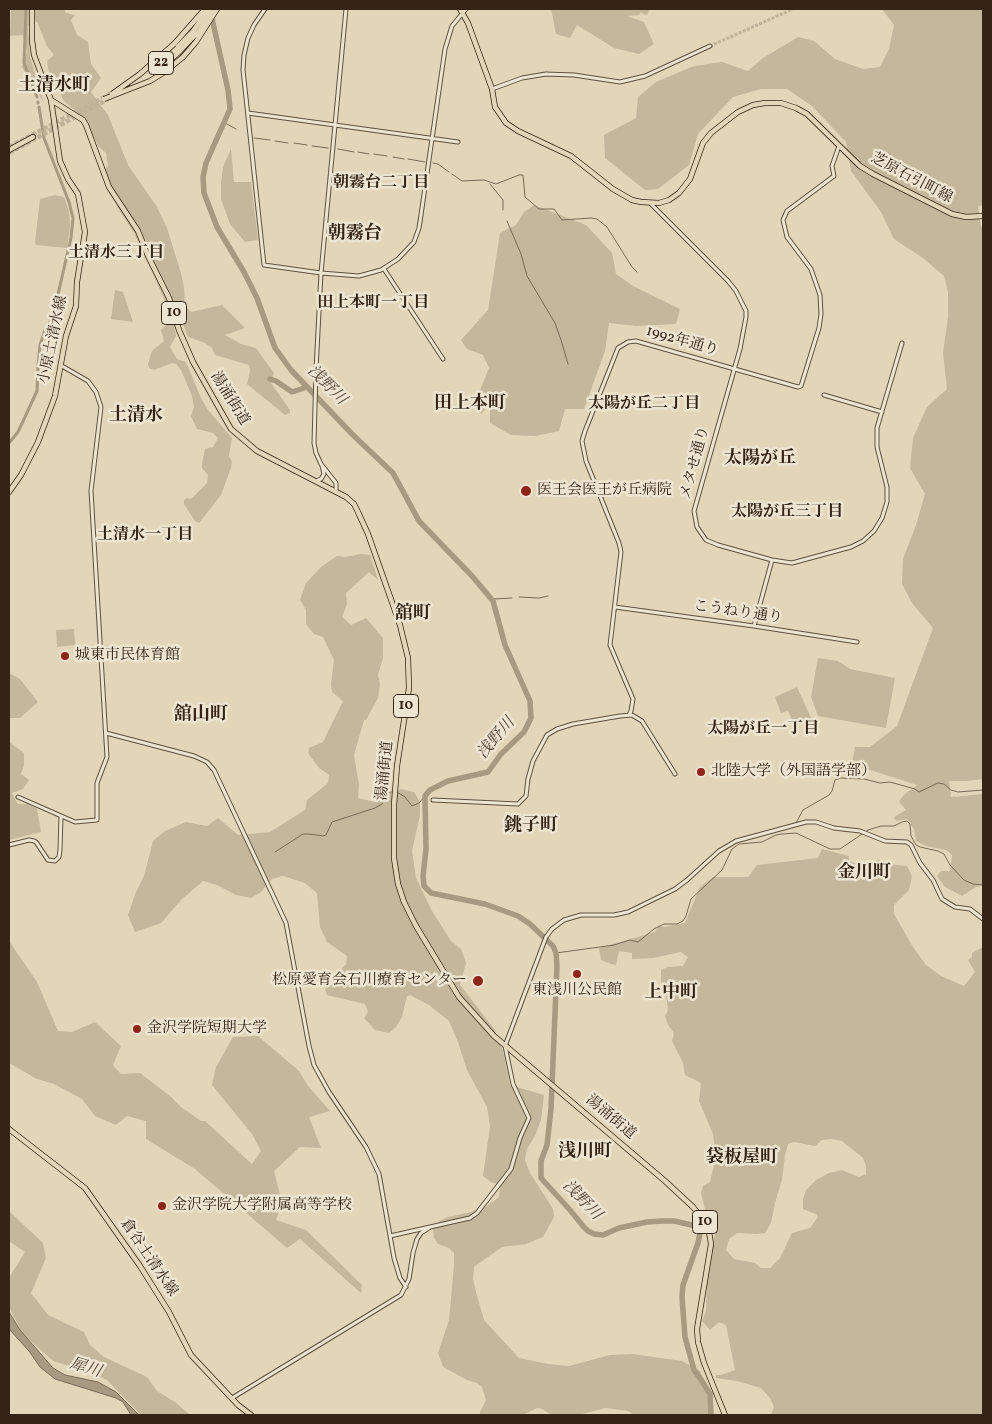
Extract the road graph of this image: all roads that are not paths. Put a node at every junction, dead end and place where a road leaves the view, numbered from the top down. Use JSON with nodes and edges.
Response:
{"nodes":[{"id":1,"x":32,"y":9,"type":"edge"},
{"id":2,"x":207,"y":9,"type":"edge"},
{"id":3,"x":215,"y":9,"type":"edge"},
{"id":4,"x":265,"y":9,"type":"edge"},
{"id":5,"x":346,"y":9,"type":"edge"},
{"id":6,"x":463,"y":10,"type":"edge"},
{"id":7,"x":200,"y":19,"type":"junction"},
{"id":8,"x":203,"y":29,"type":"junction"},
{"id":9,"x":710,"y":46,"type":"tunnel mouth"},
{"id":10,"x":492,"y":89,"type":"junction"},
{"id":11,"x":104,"y":99,"type":"junction"},
{"id":12,"x":51,"y":100,"type":"junction"},
{"id":13,"x":99,"y":102,"type":"dead end"},
{"id":14,"x":248,"y":113,"type":"junction"},
{"id":15,"x":335,"y":126,"type":"junction"},
{"id":16,"x":33,"y":137,"type":"dead end"},
{"id":17,"x":432,"y":138,"type":"junction"},
{"id":18,"x":458,"y":142,"type":"dead end"},
{"id":19,"x":839,"y":146,"type":"junction"},
{"id":20,"x":9,"y":150,"type":"edge"},
{"id":21,"x":651,"y":204,"type":"junction"},
{"id":22,"x":983,"y":216,"type":"edge"},
{"id":23,"x":384,"y":269,"type":"junction"},
{"id":24,"x":321,"y":273,"type":"junction"},
{"id":25,"x":902,"y":343,"type":"dead end"},
{"id":26,"x":443,"y":359,"type":"dead end"},
{"id":27,"x":62,"y":366,"type":"junction"},
{"id":28,"x":734,"y":368,"type":"junction"},
{"id":29,"x":824,"y":395,"type":"dead end"},
{"id":30,"x":882,"y":412,"type":"junction"},
{"id":31,"x":321,"y":464,"type":"junction"},
{"id":32,"x":316,"y":481,"type":"junction"},
{"id":33,"x":336,"y":491,"type":"junction"},
{"id":34,"x":9,"y":492,"type":"edge"},
{"id":35,"x":772,"y":560,"type":"junction"},
{"id":36,"x":615,"y":607,"type":"junction"},
{"id":37,"x":754,"y":626,"type":"junction"},
{"id":38,"x":857,"y":642,"type":"dead end"},
{"id":39,"x":628,"y":715,"type":"junction"},
{"id":40,"x":106,"y":734,"type":"junction"},
{"id":41,"x":675,"y":774,"type":"dead end"},
{"id":42,"x":18,"y":797,"type":"dead end"},
{"id":43,"x":433,"y":800,"type":"dead end"},
{"id":44,"x":61,"y":815,"type":"junction"},
{"id":45,"x":9,"y":845,"type":"edge"},
{"id":46,"x":983,"y":919,"type":"edge"},
{"id":47,"x":505,"y":1046,"type":"junction"},
{"id":48,"x":9,"y":1129,"type":"edge"},
{"id":49,"x":434,"y":1226,"type":"junction"},
{"id":50,"x":390,"y":1236,"type":"junction"},
{"id":51,"x":406,"y":1287,"type":"junction"},
{"id":52,"x":232,"y":1398,"type":"junction"},
{"id":53,"x":251,"y":1415,"type":"edge"},
{"id":54,"x":725,"y":1415,"type":"edge"}],
"edges":[{"from":1,"to":12,"type":"main road","name":"小原土清水線"},
{"from":2,"to":7,"type":"main road","number":"22"},
{"from":3,"to":8,"type":"main road","number":"22"},
{"from":4,"to":14,"type":"street"},
{"from":5,"to":15,"type":"street"},
{"from":6,"to":10,"type":"main road"},
{"from":6,"to":17,"type":"street"},
{"from":7,"to":8,"type":"main road","number":"22"},
{"from":7,"to":11,"type":"main road","number":"22","bridge":true},
{"from":8,"to":11,"type":"main road","number":"22","bridge":true},
{"from":9,"to":10,"type":"street"},
{"from":10,"to":21,"type":"main road"},
{"from":11,"to":13,"type":"main road","number":"22"},
{"from":12,"to":27,"type":"main road","name":"小原土清水線"},
{"from":12,"to":32,"type":"main road","name":"湯涌街道","number":"10"},
{"from":14,"to":15,"type":"street"},
{"from":14,"to":24,"type":"street"},
{"from":15,"to":17,"type":"street"},
{"from":15,"to":24,"type":"street"},
{"from":16,"to":20,"type":"main road"},
{"from":17,"to":18,"type":"street"},
{"from":17,"to":23,"type":"street"},
{"from":19,"to":21,"type":"main road","name":"芝原石引町線"},
{"from":19,"to":22,"type":"main road","name":"芝原石引町線"},
{"from":19,"to":28,"type":"street","name":"1992年通り"},
{"from":21,"to":28,"type":"street","name":"メタせ通り"},
{"from":23,"to":24,"type":"street"},
{"from":23,"to":26,"type":"street"},
{"from":24,"to":31,"type":"street"},
{"from":25,"to":30,"type":"street","name":"メタせ通り"},
{"from":27,"to":34,"type":"main road","name":"小原土清水線"},
{"from":27,"to":40,"type":"street"},
{"from":28,"to":35,"type":"street","name":"メタせ通り"},
{"from":28,"to":36,"type":"street","name":"1992年通り"},
{"from":29,"to":30,"type":"street"},
{"from":30,"to":35,"type":"street","name":"メタせ通り"},
{"from":31,"to":32,"type":"street"},
{"from":31,"to":33,"type":"street"},
{"from":32,"to":33,"type":"main road","name":"湯涌街道","number":"10"},
{"from":33,"to":47,"type":"main road","name":"湯涌街道","number":"10"},
{"from":35,"to":37,"type":"street"},
{"from":36,"to":37,"type":"street","name":"こうねり通り"},
{"from":36,"to":39,"type":"street","name":"1992年通り"},
{"from":37,"to":38,"type":"street","name":"こうねり通り"},
{"from":39,"to":41,"type":"street"},
{"from":39,"to":43,"type":"street"},
{"from":40,"to":44,"type":"street"},
{"from":40,"to":50,"type":"street"},
{"from":42,"to":44,"type":"street"},
{"from":44,"to":45,"type":"street"},
{"from":46,"to":47,"type":"street"},
{"from":47,"to":49,"type":"street"},
{"from":47,"to":54,"type":"main road","name":"湯涌街道","number":"10"},
{"from":48,"to":52,"type":"main road","name":"倉谷土清水線"},
{"from":49,"to":50,"type":"street"},
{"from":49,"to":51,"type":"street"},
{"from":50,"to":51,"type":"street"},
{"from":51,"to":52,"type":"street"},
{"from":52,"to":53,"type":"main road","name":"倉谷土清水線"}]}
